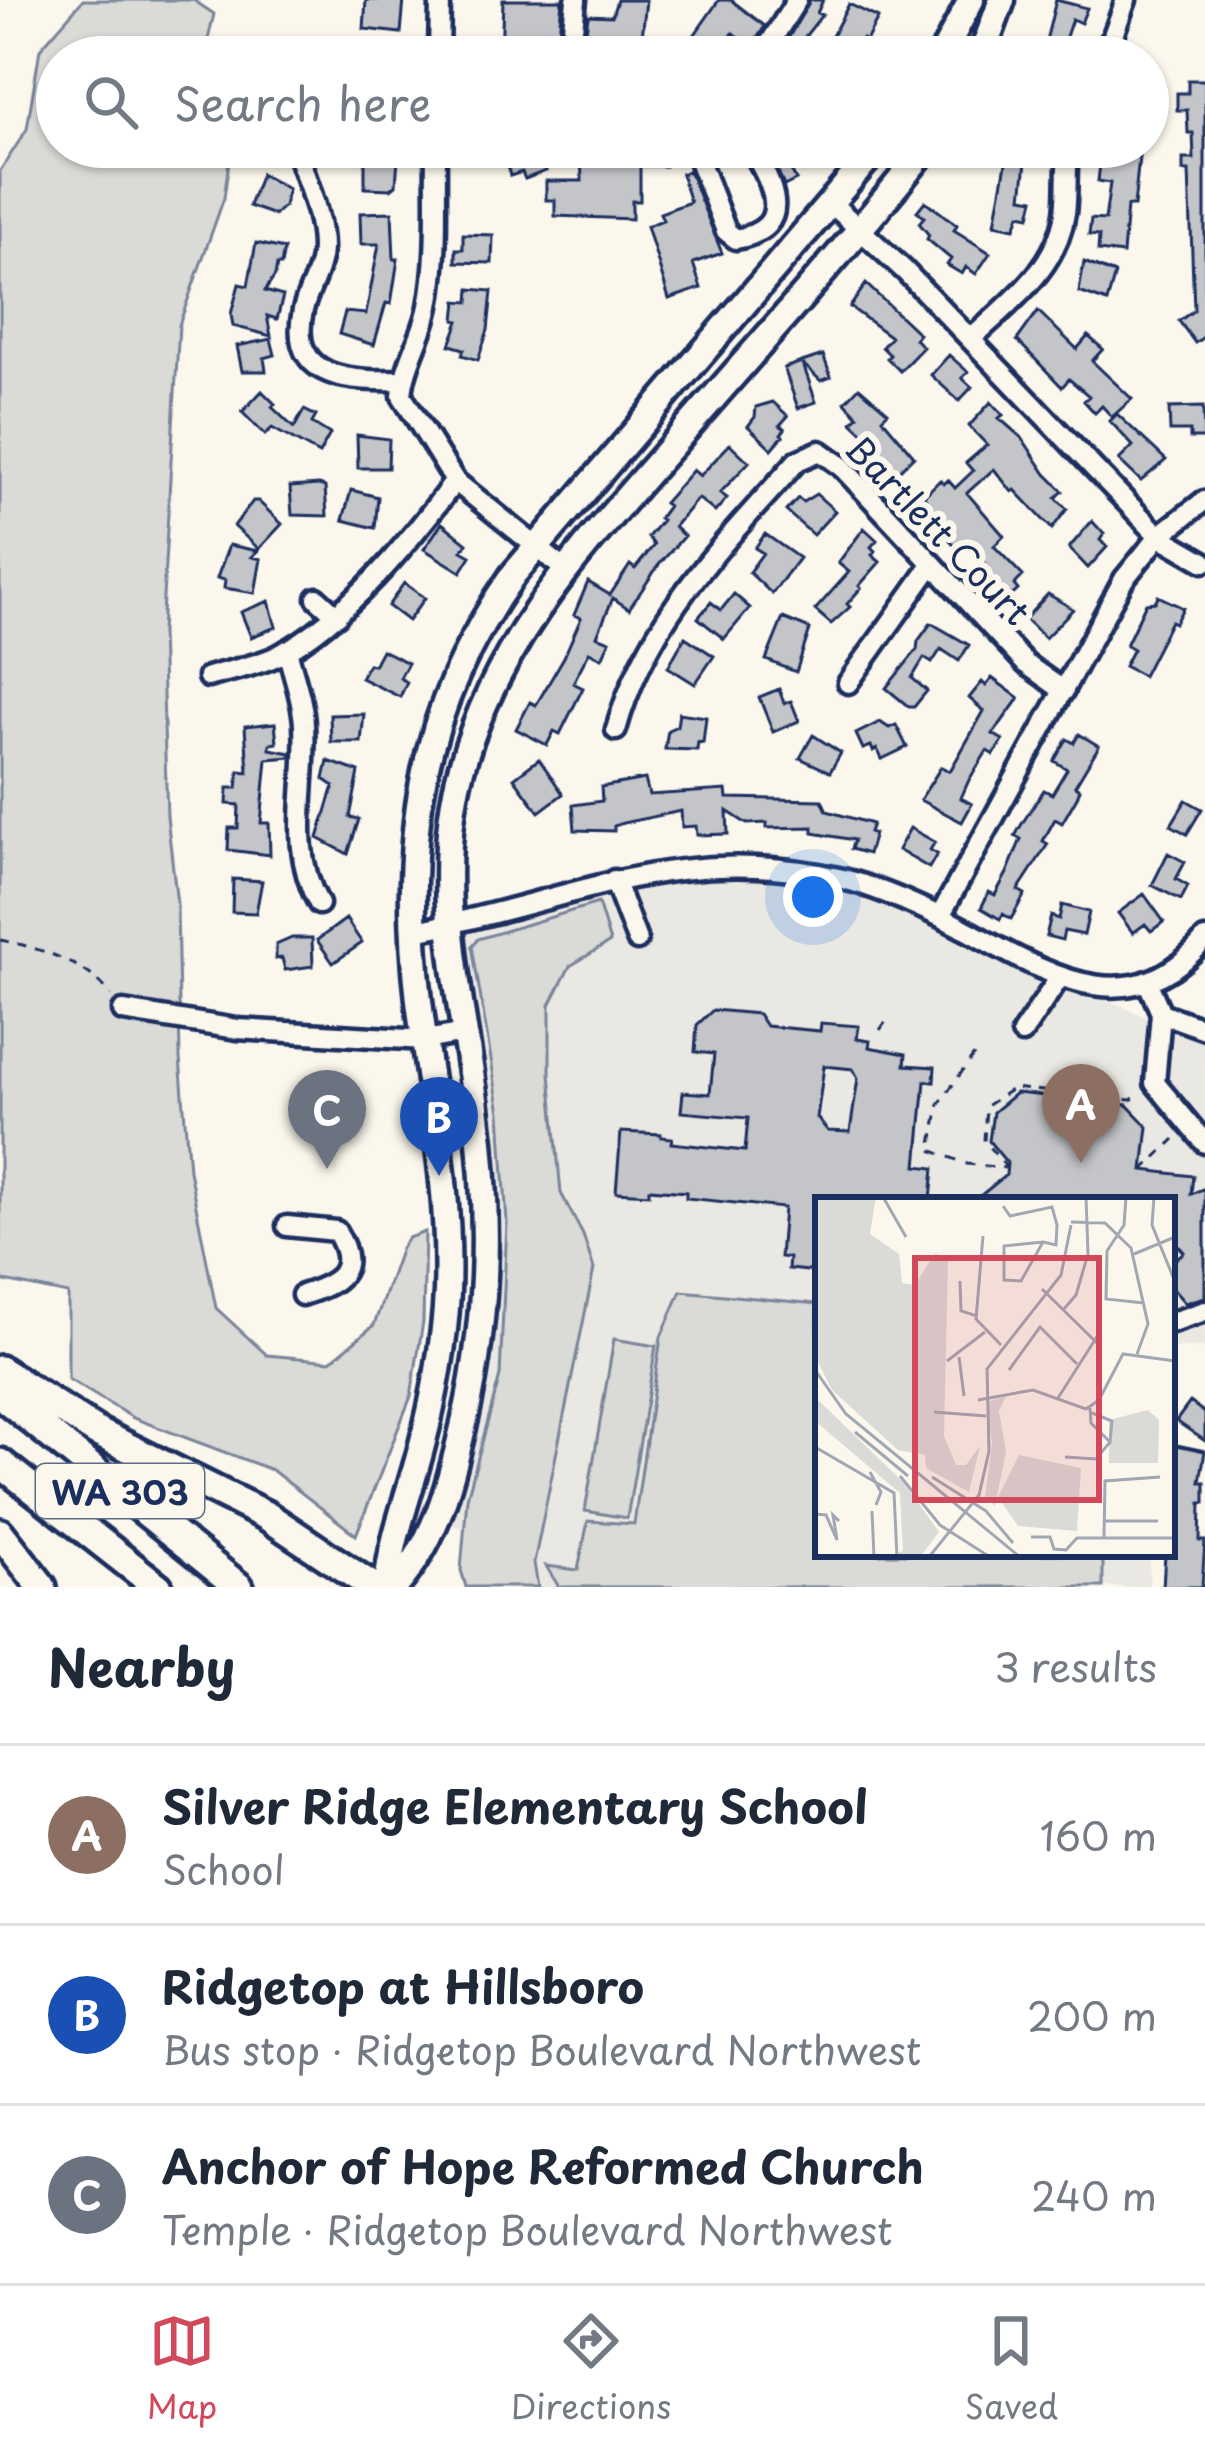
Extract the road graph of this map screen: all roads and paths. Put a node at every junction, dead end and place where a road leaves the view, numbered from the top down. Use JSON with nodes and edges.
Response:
{"nodes":[{"id":1,"x":440,"y":0,"type":"edge"},
{"id":2,"x":576,"y":0,"type":"edge"},
{"id":3,"x":797,"y":0,"type":"edge"},
{"id":4,"x":970,"y":0,"type":"edge"},
{"id":5,"x":1002,"y":0,"type":"edge"},
{"id":6,"x":1126,"y":0,"type":"edge"},
{"id":7,"x":439,"y":36,"type":"edge"},
{"id":8,"x":572,"y":36,"type":"edge"},
{"id":9,"x":774,"y":36,"type":"edge"},
{"id":10,"x":952,"y":36,"type":"edge"},
{"id":11,"x":989,"y":36,"type":"edge"},
{"id":12,"x":1113,"y":36,"type":"edge"},
{"id":13,"x":301,"y":168,"type":"edge"},
{"id":14,"x":436,"y":168,"type":"edge"},
{"id":15,"x":702,"y":168,"type":"edge"},
{"id":16,"x":761,"y":168,"type":"edge"},
{"id":17,"x":861,"y":168,"type":"edge"},
{"id":18,"x":910,"y":168,"type":"edge"},
{"id":19,"x":1068,"y":168,"type":"edge"},
{"id":20,"x":832,"y":204,"type":"junction"},
{"id":21,"x":861,"y":230,"type":"junction"},
{"id":22,"x":971,"y":339,"type":"junction"},
{"id":23,"x":403,"y":380,"type":"junction"},
{"id":24,"x":455,"y":481,"type":"junction"},
{"id":25,"x":1204,"y":501,"type":"edge"},
{"id":26,"x":1159,"y":536,"type":"junction"},
{"id":27,"x":538,"y":544,"type":"junction"},
{"id":28,"x":1204,"y":562,"type":"edge"},
{"id":29,"x":931,"y":566,"type":"junction"},
{"id":30,"x":564,"y":569,"type":"junction"},
{"id":31,"x":317,"y":598,"type":"dead end"},
{"id":32,"x":337,"y":616,"type":"junction"},
{"id":33,"x":287,"y":650,"type":"junction"},
{"id":34,"x":208,"y":677,"type":"dead end"},
{"id":35,"x":848,"y":682,"type":"dead end"},
{"id":36,"x":1064,"y":691,"type":"junction"},
{"id":37,"x":616,"y":730,"type":"dead end"},
{"id":38,"x":614,"y":880,"type":"junction"},
{"id":39,"x":319,"y":904,"type":"dead end"},
{"id":40,"x":940,"y":916,"type":"junction"},
{"id":41,"x":449,"y":925,"type":"junction"},
{"id":42,"x":415,"y":931,"type":"junction"},
{"id":43,"x":1205,"y":939,"type":"edge"},
{"id":44,"x":0,"y":940,"type":"edge"},
{"id":45,"x":637,"y":940,"type":"dead end"},
{"id":46,"x":1060,"y":977,"type":"junction"},
{"id":47,"x":1147,"y":981,"type":"junction"},
{"id":48,"x":123,"y":1011,"type":"joint"},
{"id":49,"x":1161,"y":1013,"type":"junction"},
{"id":50,"x":889,"y":1017,"type":"dead end"},
{"id":51,"x":1205,"y":1029,"type":"edge"},
{"id":52,"x":880,"y":1030,"type":"dead end"},
{"id":53,"x":466,"y":1033,"type":"junction"},
{"id":54,"x":1022,"y":1033,"type":"dead end"},
{"id":55,"x":425,"y":1040,"type":"junction"},
{"id":56,"x":974,"y":1054,"type":"dead end"},
{"id":57,"x":1140,"y":1094,"type":"dead end"},
{"id":58,"x":1175,"y":1139,"type":"dead end"},
{"id":59,"x":1205,"y":1142,"type":"edge"},
{"id":60,"x":1143,"y":1170,"type":"dead end"},
{"id":61,"x":287,"y":1226,"type":"dead end"},
{"id":62,"x":302,"y":1295,"type":"dead end"},
{"id":63,"x":1205,"y":1311,"type":"edge"},
{"id":64,"x":1175,"y":1321,"type":"edge"},
{"id":65,"x":0,"y":1370,"type":"edge"},
{"id":66,"x":0,"y":1394,"type":"edge"},
{"id":67,"x":0,"y":1463,"type":"edge"},
{"id":68,"x":0,"y":1533,"type":"edge"},
{"id":69,"x":42,"y":1587,"type":"edge"},
{"id":70,"x":158,"y":1587,"type":"edge"},
{"id":71,"x":239,"y":1587,"type":"edge"},
{"id":72,"x":373,"y":1587,"type":"edge"},
{"id":73,"x":391,"y":1587,"type":"edge"}],
"edges":[{"from":1,"to":7,"type":"street"},
{"from":2,"to":8,"type":"street"},
{"from":3,"to":9,"type":"street"},
{"from":4,"to":10,"type":"main road"},
{"from":5,"to":11,"type":"main road"},
{"from":6,"to":12,"type":"street"},
{"from":13,"to":23,"type":"street"},
{"from":14,"to":23,"type":"street"},
{"from":15,"to":16,"type":"street"},
{"from":17,"to":20,"type":"main road"},
{"from":18,"to":21,"type":"main road"},
{"from":19,"to":22,"type":"street"},
{"from":20,"to":21,"type":"street"},
{"from":20,"to":27,"type":"main road"},
{"from":21,"to":22,"type":"street"},
{"from":21,"to":30,"type":"main road"},
{"from":22,"to":26,"type":"street"},
{"from":23,"to":24,"type":"street"},
{"from":24,"to":27,"type":"street"},
{"from":24,"to":32,"type":"street"},
{"from":25,"to":26,"type":"street"},
{"from":26,"to":28,"type":"street"},
{"from":26,"to":36,"type":"street"},
{"from":27,"to":30,"type":"street"},
{"from":27,"to":42,"type":"main road"},
{"from":29,"to":35,"type":"street"},
{"from":29,"to":36,"type":"street","name":"Bartlett Court"},
{"from":29,"to":37,"type":"street","name":"Bartlett Court"},
{"from":30,"to":41,"type":"main road"},
{"from":31,"to":32,"type":"street"},
{"from":32,"to":33,"type":"street"},
{"from":33,"to":34,"type":"street"},
{"from":33,"to":39,"type":"street"},
{"from":36,"to":40,"type":"street"},
{"from":38,"to":40,"type":"street"},
{"from":38,"to":41,"type":"street"},
{"from":38,"to":45,"type":"street"},
{"from":40,"to":46,"type":"street"},
{"from":41,"to":42,"type":"street"},
{"from":41,"to":53,"type":"main road"},
{"from":42,"to":55,"type":"main road"},
{"from":43,"to":47,"type":"street"},
{"from":44,"to":48,"type":"path"},
{"from":46,"to":47,"type":"street"},
{"from":46,"to":54,"type":"street"},
{"from":47,"to":49,"type":"street"},
{"from":48,"to":55,"type":"street"},
{"from":49,"to":51,"type":"street"},
{"from":49,"to":59,"type":"street"},
{"from":50,"to":52,"type":"path"},
{"from":53,"to":55,"type":"street"},
{"from":53,"to":73,"type":"main road"},
{"from":55,"to":73,"type":"main road"},
{"from":56,"to":57,"type":"path"},
{"from":58,"to":60,"type":"path"},
{"from":61,"to":62,"type":"street"},
{"from":63,"to":64,"type":"street"},
{"from":65,"to":72,"type":"highway"},
{"from":66,"to":71,"type":"highway","number":"WA 303"},
{"from":67,"to":70,"type":"highway","number":"WA 303"},
{"from":68,"to":69,"type":"highway"}]}
